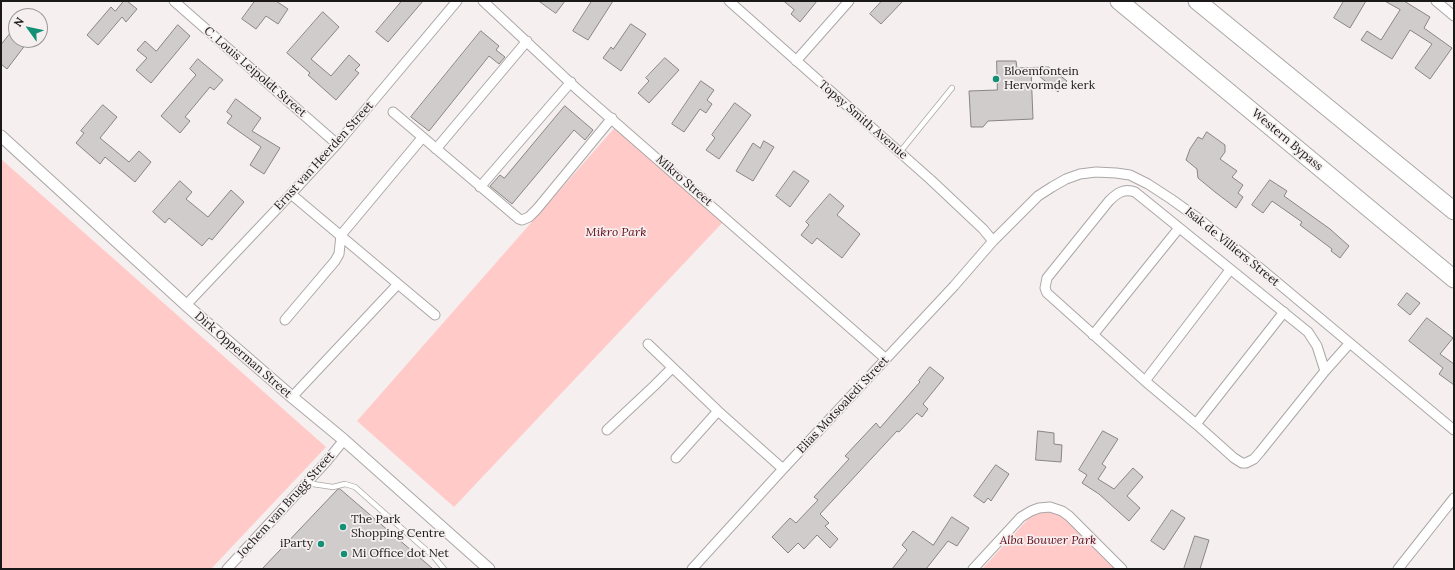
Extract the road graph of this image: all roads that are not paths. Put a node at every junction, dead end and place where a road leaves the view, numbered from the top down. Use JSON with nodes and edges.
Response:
{"nodes":[{"id":1,"x":174,"y":1,"type":"edge"},
{"id":2,"x":456,"y":1,"type":"edge"},
{"id":3,"x":483,"y":1,"type":"edge"},
{"id":4,"x":730,"y":1,"type":"edge"},
{"id":5,"x":849,"y":1,"type":"edge"},
{"id":6,"x":1119,"y":1,"type":"edge"},
{"id":7,"x":1197,"y":1,"type":"edge"},
{"id":8,"x":1436,"y":1,"type":"edge"},
{"id":9,"x":1454,"y":16,"type":"edge"},
{"id":10,"x":527,"y":41,"type":"junction"},
{"id":11,"x":796,"y":61,"type":"junction"},
{"id":12,"x":571,"y":82,"type":"junction"},
{"id":13,"x":952,"y":88,"type":"dead end"},
{"id":14,"x":393,"y":112,"type":"dead end"},
{"id":15,"x":612,"y":118,"type":"junction"},
{"id":16,"x":1,"y":136,"type":"edge"},
{"id":17,"x":422,"y":138,"type":"junction"},
{"id":18,"x":336,"y":144,"type":"junction"},
{"id":19,"x":436,"y":149,"type":"junction"},
{"id":20,"x":900,"y":152,"type":"junction"},
{"id":21,"x":480,"y":188,"type":"junction"},
{"id":22,"x":291,"y":194,"type":"junction"},
{"id":23,"x":1454,"y":211,"type":"edge"},
{"id":24,"x":1179,"y":228,"type":"junction"},
{"id":25,"x":341,"y":235,"type":"junction"},
{"id":26,"x":993,"y":241,"type":"junction"},
{"id":27,"x":1230,"y":270,"type":"junction"},
{"id":28,"x":1454,"y":279,"type":"edge"},
{"id":29,"x":398,"y":284,"type":"junction"},
{"id":30,"x":186,"y":305,"type":"junction"},
{"id":31,"x":1284,"y":312,"type":"junction"},
{"id":32,"x":435,"y":315,"type":"dead end"},
{"id":33,"x":285,"y":320,"type":"dead end"},
{"id":34,"x":1093,"y":335,"type":"junction"},
{"id":35,"x":648,"y":344,"type":"dead end"},
{"id":36,"x":1349,"y":344,"type":"junction"},
{"id":37,"x":886,"y":358,"type":"junction"},
{"id":38,"x":672,"y":368,"type":"junction"},
{"id":39,"x":1325,"y":371,"type":"junction"},
{"id":40,"x":1145,"y":381,"type":"junction"},
{"id":41,"x":292,"y":397,"type":"junction"},
{"id":42,"x":718,"y":411,"type":"junction"},
{"id":43,"x":1196,"y":424,"type":"junction"},
{"id":44,"x":607,"y":430,"type":"dead end"},
{"id":45,"x":1454,"y":430,"type":"edge"},
{"id":46,"x":344,"y":440,"type":"junction"},
{"id":47,"x":676,"y":458,"type":"dead end"},
{"id":48,"x":783,"y":469,"type":"junction"},
{"id":49,"x":306,"y":483,"type":"junction"},
{"id":50,"x":1454,"y":498,"type":"edge"},
{"id":51,"x":227,"y":569,"type":"edge"},
{"id":52,"x":444,"y":569,"type":"edge"},
{"id":53,"x":489,"y":569,"type":"edge"},
{"id":54,"x":692,"y":569,"type":"edge"},
{"id":55,"x":973,"y":569,"type":"edge"},
{"id":56,"x":1122,"y":569,"type":"edge"},
{"id":57,"x":1398,"y":569,"type":"edge"}],
"edges":[{"from":1,"to":18,"type":"street","name":"C. Louis Leipoldt Street"},
{"from":2,"to":18,"type":"street","name":"Ernst van Heerden Street"},
{"from":3,"to":10,"type":"street","name":"Mikro Street"},
{"from":4,"to":11,"type":"street","name":"Topsy Smith Avenue"},
{"from":5,"to":11,"type":"street"},
{"from":6,"to":28,"type":"highway","name":"Western Bypass"},
{"from":7,"to":23,"type":"highway"},
{"from":8,"to":9,"type":"street"},
{"from":10,"to":12,"type":"street","name":"Mikro Street"},
{"from":10,"to":19,"type":"street"},
{"from":11,"to":20,"type":"street","name":"Topsy Smith Avenue"},
{"from":12,"to":15,"type":"street","name":"Mikro Street"},
{"from":12,"to":21,"type":"street"},
{"from":13,"to":20,"type":"lane"},
{"from":14,"to":17,"type":"street"},
{"from":15,"to":21,"type":"street"},
{"from":15,"to":37,"type":"street","name":"Mikro Street"},
{"from":16,"to":30,"type":"street","name":"Dirk Opperman Street"},
{"from":17,"to":19,"type":"street"},
{"from":17,"to":25,"type":"street"},
{"from":18,"to":22,"type":"street","name":"Ernst van Heerden Street"},
{"from":19,"to":21,"type":"street"},
{"from":20,"to":26,"type":"street","name":"Topsy Smith Avenue"},
{"from":22,"to":25,"type":"street"},
{"from":22,"to":30,"type":"street","name":"Ernst van Heerden Street"},
{"from":24,"to":27,"type":"street"},
{"from":24,"to":34,"type":"street"},
{"from":24,"to":34,"type":"street"},
{"from":25,"to":29,"type":"street"},
{"from":25,"to":33,"type":"street"},
{"from":26,"to":36,"type":"street","name":"Isak de Villiers Street"},
{"from":26,"to":37,"type":"street","name":"Elias Motsoaledi Street"},
{"from":27,"to":31,"type":"street"},
{"from":27,"to":40,"type":"street"},
{"from":29,"to":32,"type":"street"},
{"from":29,"to":41,"type":"street"},
{"from":30,"to":41,"type":"street","name":"Dirk Opperman Street"},
{"from":31,"to":39,"type":"street"},
{"from":31,"to":43,"type":"street"},
{"from":34,"to":40,"type":"street"},
{"from":35,"to":38,"type":"street"},
{"from":36,"to":39,"type":"street"},
{"from":36,"to":45,"type":"street","name":"Isak de Villiers Street"},
{"from":37,"to":48,"type":"street","name":"Elias Motsoaledi Street"},
{"from":38,"to":42,"type":"street"},
{"from":38,"to":44,"type":"street"},
{"from":39,"to":43,"type":"street"},
{"from":40,"to":43,"type":"street"},
{"from":41,"to":46,"type":"street","name":"Dirk Opperman Street"},
{"from":42,"to":47,"type":"street"},
{"from":42,"to":48,"type":"street"},
{"from":46,"to":49,"type":"street","name":"Jochem van Brugg Street"},
{"from":46,"to":53,"type":"street","name":"Dirk Opperman Street"},
{"from":48,"to":54,"type":"street","name":"Elias Motsoaledi Street"},
{"from":49,"to":51,"type":"street","name":"Jochem van Brugg Street"},
{"from":49,"to":52,"type":"lane"},
{"from":50,"to":57,"type":"street"},
{"from":55,"to":56,"type":"street"}]}
